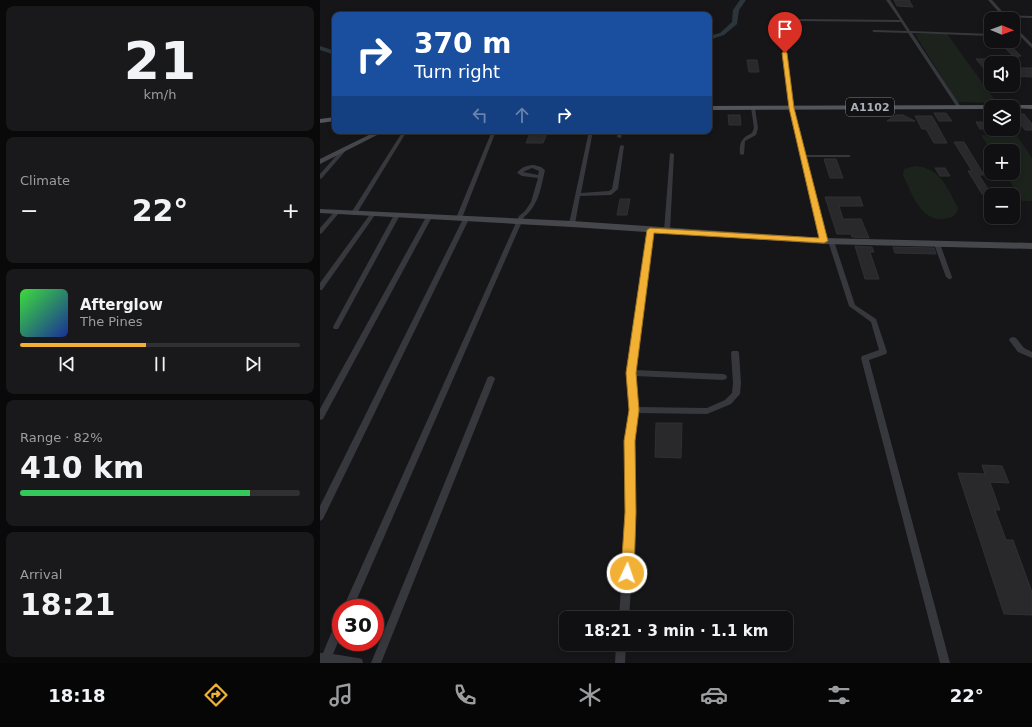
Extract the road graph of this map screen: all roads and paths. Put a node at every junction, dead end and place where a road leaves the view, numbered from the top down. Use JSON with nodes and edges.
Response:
{"nodes":[{"id":1,"x":888,"y":0,"type":"edge"},
{"id":2,"x":990,"y":0,"type":"edge"},
{"id":3,"x":1001,"y":12,"type":"edge"},
{"id":4,"x":1020,"y":17,"type":"edge"},
{"id":5,"x":1032,"y":17,"type":"edge"},
{"id":6,"x":901,"y":21,"type":"junction"},
{"id":7,"x":874,"y":30,"type":"dead end"},
{"id":8,"x":909,"y":33,"type":"junction"},
{"id":9,"x":984,"y":35,"type":"edge"},
{"id":10,"x":1022,"y":36,"type":"edge"},
{"id":11,"x":1032,"y":48,"type":"edge"},
{"id":12,"x":1032,"y":106,"type":"edge"},
{"id":13,"x":959,"y":107,"type":"junction"},
{"id":14,"x":712,"y":108,"type":"edge"},
{"id":15,"x":753,"y":108,"type":"junction"},
{"id":16,"x":792,"y":108,"type":"junction"},
{"id":17,"x":332,"y":119,"type":"edge"},
{"id":18,"x":320,"y":121,"type":"edge"},
{"id":19,"x":376,"y":134,"type":"edge"},
{"id":20,"x":403,"y":134,"type":"edge"},
{"id":21,"x":493,"y":134,"type":"edge"},
{"id":22,"x":591,"y":134,"type":"edge"},
{"id":23,"x":620,"y":134,"type":"edge"},
{"id":24,"x":619,"y":137,"type":"dead end"},
{"id":25,"x":622,"y":146,"type":"dead end"},
{"id":26,"x":346,"y":148,"type":"junction"},
{"id":27,"x":672,"y":154,"type":"dead end"},
{"id":28,"x":742,"y":154,"type":"dead end"},
{"id":29,"x":803,"y":156,"type":"junction"},
{"id":30,"x":849,"y":156,"type":"dead end"},
{"id":31,"x":320,"y":162,"type":"edge"},
{"id":32,"x":320,"y":177,"type":"edge"},
{"id":33,"x":540,"y":177,"type":"dead end"},
{"id":34,"x":578,"y":195,"type":"junction"},
{"id":35,"x":320,"y":211,"type":"edge"},
{"id":36,"x":337,"y":212,"type":"junction"},
{"id":37,"x":354,"y":212,"type":"junction"},
{"id":38,"x":373,"y":214,"type":"junction"},
{"id":39,"x":397,"y":215,"type":"junction"},
{"id":40,"x":429,"y":217,"type":"junction"},
{"id":41,"x":463,"y":219,"type":"junction"},
{"id":42,"x":520,"y":222,"type":"junction"},
{"id":43,"x":572,"y":224,"type":"junction"},
{"id":44,"x":650,"y":230,"type":"junction"},
{"id":45,"x":667,"y":231,"type":"junction"},
{"id":46,"x":320,"y":232,"type":"edge"},
{"id":47,"x":828,"y":241,"type":"junction"},
{"id":48,"x":937,"y":244,"type":"junction"},
{"id":49,"x":1032,"y":246,"type":"edge"},
{"id":50,"x":949,"y":277,"type":"dead end"},
{"id":51,"x":320,"y":288,"type":"edge"},
{"id":52,"x":336,"y":327,"type":"dead end"},
{"id":53,"x":1012,"y":340,"type":"dead end"},
{"id":54,"x":735,"y":353,"type":"dead end"},
{"id":55,"x":1032,"y":355,"type":"edge"},
{"id":56,"x":631,"y":373,"type":"junction"},
{"id":57,"x":723,"y":377,"type":"dead end"},
{"id":58,"x":491,"y":378,"type":"dead end"},
{"id":59,"x":634,"y":410,"type":"junction"},
{"id":60,"x":320,"y":416,"type":"edge"},
{"id":61,"x":320,"y":516,"type":"edge"},
{"id":62,"x":352,"y":599,"type":"edge"},
{"id":63,"x":624,"y":611,"type":"edge"},
{"id":64,"x":332,"y":641,"type":"edge"},
{"id":65,"x":621,"y":651,"type":"edge"},
{"id":66,"x":323,"y":658,"type":"edge"},
{"id":67,"x":358,"y":663,"type":"edge"},
{"id":68,"x":376,"y":663,"type":"edge"},
{"id":69,"x":620,"y":663,"type":"edge"},
{"id":70,"x":945,"y":663,"type":"edge"}],
"edges":[{"from":1,"to":6,"type":"street"},
{"from":2,"to":3,"type":"street"},
{"from":4,"to":5,"type":"street"},
{"from":6,"to":8,"type":"street"},
{"from":6,"to":16,"type":"street"},
{"from":7,"to":8,"type":"street"},
{"from":8,"to":9,"type":"street"},
{"from":8,"to":13,"type":"street"},
{"from":10,"to":11,"type":"street"},
{"from":12,"to":13,"type":"main road","number":"A1102"},
{"from":13,"to":16,"type":"main road","number":"A1102"},
{"from":14,"to":15,"type":"main road","number":"A1102"},
{"from":15,"to":16,"type":"main road","number":"A1102"},
{"from":15,"to":28,"type":"street"},
{"from":16,"to":29,"type":"street"},
{"from":17,"to":18,"type":"main road"},
{"from":19,"to":26,"type":"main road"},
{"from":20,"to":37,"type":"street"},
{"from":21,"to":41,"type":"street"},
{"from":22,"to":34,"type":"street"},
{"from":23,"to":24,"type":"street"},
{"from":25,"to":34,"type":"street"},
{"from":26,"to":31,"type":"main road"},
{"from":26,"to":32,"type":"street"},
{"from":27,"to":45,"type":"street"},
{"from":29,"to":30,"type":"street"},
{"from":29,"to":47,"type":"street"},
{"from":33,"to":42,"type":"street"},
{"from":34,"to":43,"type":"street"},
{"from":35,"to":36,"type":"main road"},
{"from":36,"to":37,"type":"main road"},
{"from":36,"to":46,"type":"street"},
{"from":37,"to":38,"type":"main road"},
{"from":38,"to":39,"type":"main road"},
{"from":38,"to":51,"type":"street"},
{"from":39,"to":40,"type":"main road"},
{"from":39,"to":52,"type":"street"},
{"from":40,"to":41,"type":"main road"},
{"from":40,"to":60,"type":"street"},
{"from":41,"to":42,"type":"main road"},
{"from":41,"to":61,"type":"street"},
{"from":42,"to":43,"type":"main road"},
{"from":42,"to":62,"type":"street"},
{"from":43,"to":44,"type":"main road"},
{"from":44,"to":45,"type":"main road"},
{"from":44,"to":56,"type":"street"},
{"from":45,"to":47,"type":"main road"},
{"from":47,"to":48,"type":"main road"},
{"from":47,"to":70,"type":"street"},
{"from":48,"to":49,"type":"main road"},
{"from":48,"to":50,"type":"street"},
{"from":53,"to":55,"type":"street"},
{"from":54,"to":59,"type":"street"},
{"from":56,"to":57,"type":"street"},
{"from":56,"to":59,"type":"street"},
{"from":58,"to":68,"type":"street"},
{"from":59,"to":63,"type":"street"},
{"from":64,"to":66,"type":"street"},
{"from":65,"to":69,"type":"street"},
{"from":66,"to":67,"type":"street"}]}
